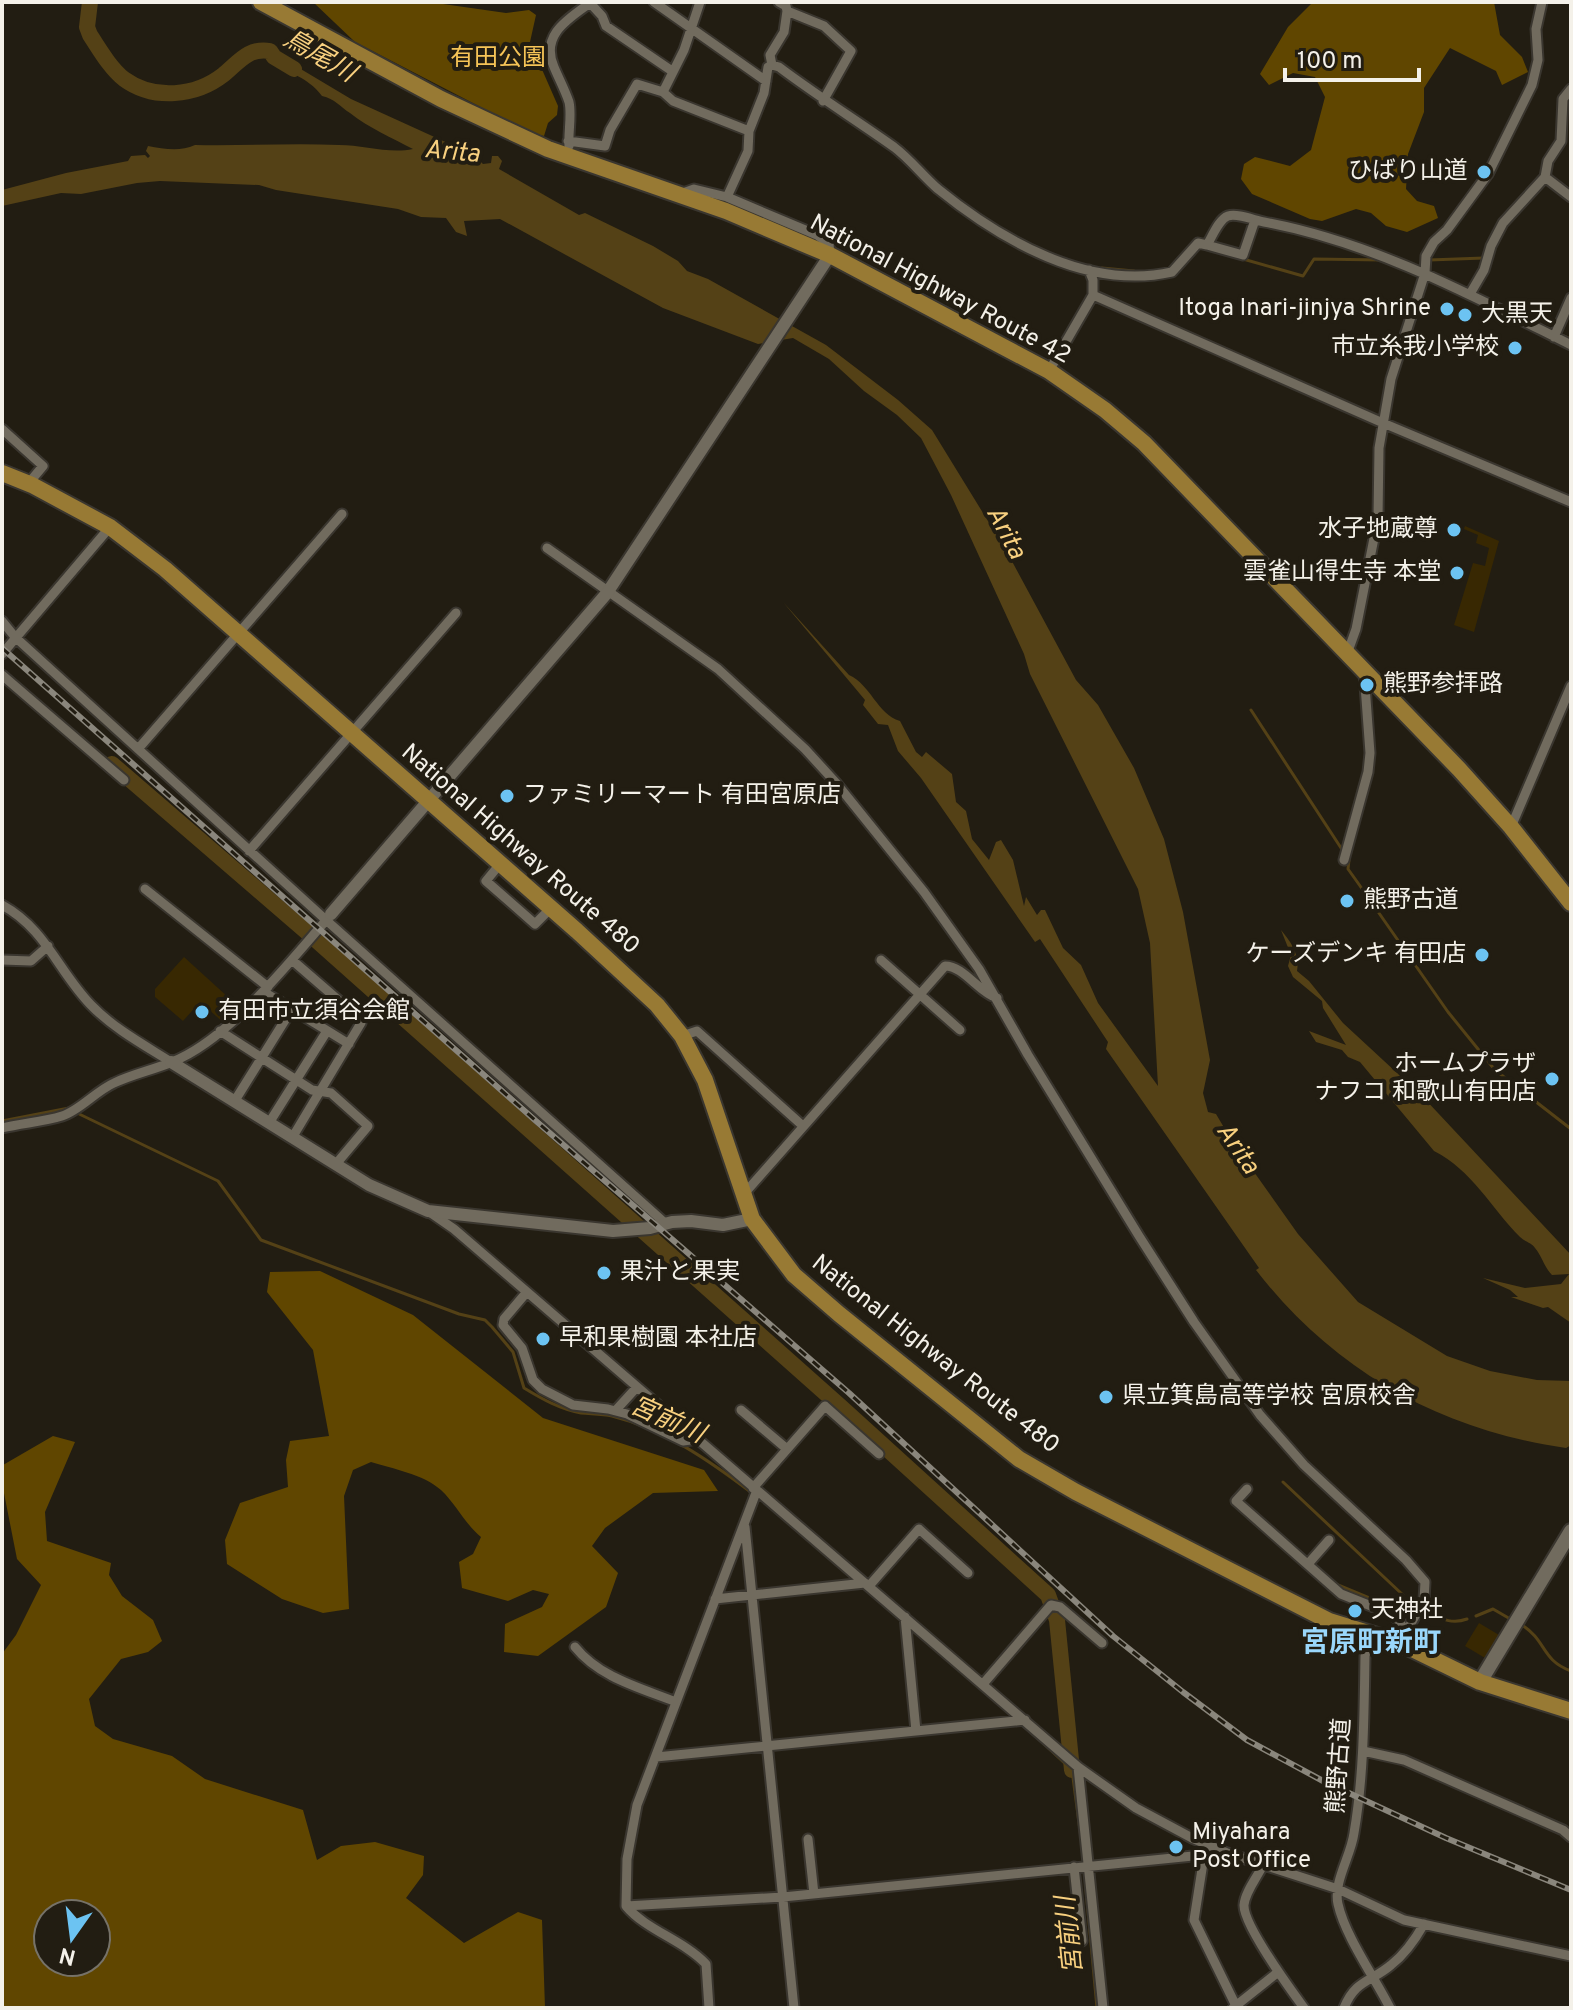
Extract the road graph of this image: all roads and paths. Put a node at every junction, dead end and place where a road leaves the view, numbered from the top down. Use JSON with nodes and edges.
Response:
{"nodes":[{"id":1,"x":261,"y":2,"type":"edge"},
{"id":2,"x":590,"y":2,"type":"edge"},
{"id":3,"x":654,"y":2,"type":"edge"},
{"id":4,"x":700,"y":2,"type":"edge"},
{"id":5,"x":1542,"y":2,"type":"edge"},
{"id":6,"x":785,"y":5,"type":"edge"},
{"id":7,"x":690,"y":26,"type":"junction"},
{"id":8,"x":772,"y":65,"type":"junction"},
{"id":9,"x":672,"y":71,"type":"junction"},
{"id":10,"x":766,"y":81,"type":"junction"},
{"id":11,"x":1571,"y":89,"type":"edge"},
{"id":12,"x":663,"y":92,"type":"junction"},
{"id":13,"x":823,"y":101,"type":"junction"},
{"id":14,"x":749,"y":131,"type":"junction"},
{"id":15,"x":569,"y":149,"type":"junction"},
{"id":16,"x":1545,"y":177,"type":"junction"},
{"id":17,"x":677,"y":195,"type":"junction"},
{"id":18,"x":727,"y":197,"type":"junction"},
{"id":19,"x":1571,"y":197,"type":"edge"},
{"id":20,"x":1255,"y":220,"type":"junction"},
{"id":21,"x":1207,"y":245,"type":"junction"},
{"id":22,"x":830,"y":255,"type":"junction"},
{"id":23,"x":1089,"y":270,"type":"junction"},
{"id":24,"x":1425,"y":273,"type":"junction"},
{"id":25,"x":1470,"y":294,"type":"junction"},
{"id":26,"x":1093,"y":295,"type":"junction"},
{"id":27,"x":1571,"y":298,"type":"edge"},
{"id":28,"x":1554,"y":337,"type":"junction"},
{"id":29,"x":1571,"y":345,"type":"edge"},
{"id":30,"x":1049,"y":371,"type":"junction"},
{"id":31,"x":1383,"y":423,"type":"junction"},
{"id":32,"x":2,"y":429,"type":"edge"},
{"id":33,"x":2,"y":473,"type":"edge"},
{"id":34,"x":32,"y":485,"type":"junction"},
{"id":35,"x":1571,"y":502,"type":"edge"},
{"id":36,"x":342,"y":514,"type":"dead end"},
{"id":37,"x":110,"y":527,"type":"junction"},
{"id":38,"x":547,"y":548,"type":"dead end"},
{"id":39,"x":607,"y":593,"type":"junction"},
{"id":40,"x":456,"y":613,"type":"dead end"},
{"id":41,"x":2,"y":621,"type":"edge"},
{"id":42,"x":239,"y":633,"type":"junction"},
{"id":43,"x":15,"y":637,"type":"junction"},
{"id":44,"x":2,"y":654,"type":"edge"},
{"id":45,"x":1347,"y":654,"type":"junction"},
{"id":46,"x":1364,"y":671,"type":"junction"},
{"id":47,"x":2,"y":675,"type":"edge"},
{"id":48,"x":1571,"y":686,"type":"edge"},
{"id":49,"x":352,"y":734,"type":"junction"},
{"id":50,"x":138,"y":749,"type":"junction"},
{"id":51,"x":124,"y":780,"type":"dead end"},
{"id":52,"x":428,"y":801,"type":"junction"},
{"id":53,"x":1511,"y":827,"type":"junction"},
{"id":54,"x":249,"y":851,"type":"junction"},
{"id":55,"x":1344,"y":860,"type":"dead end"},
{"id":56,"x":145,"y":889,"type":"dead end"},
{"id":57,"x":1571,"y":903,"type":"edge"},
{"id":58,"x":2,"y":905,"type":"edge"},
{"id":59,"x":329,"y":917,"type":"junction"},
{"id":60,"x":48,"y":946,"type":"junction"},
{"id":61,"x":2,"y":960,"type":"edge"},
{"id":62,"x":292,"y":960,"type":"junction"},
{"id":63,"x":881,"y":960,"type":"dead end"},
{"id":64,"x":266,"y":989,"type":"junction"},
{"id":65,"x":919,"y":993,"type":"junction"},
{"id":66,"x":997,"y":998,"type":"junction"},
{"id":67,"x":292,"y":1009,"type":"junction"},
{"id":68,"x":960,"y":1030,"type":"dead end"},
{"id":69,"x":220,"y":1031,"type":"junction"},
{"id":70,"x":327,"y":1031,"type":"junction"},
{"id":71,"x":682,"y":1036,"type":"junction"},
{"id":72,"x":349,"y":1044,"type":"junction"},
{"id":73,"x":262,"y":1057,"type":"junction"},
{"id":74,"x":171,"y":1062,"type":"junction"},
{"id":75,"x":297,"y":1080,"type":"junction"},
{"id":76,"x":320,"y":1091,"type":"junction"},
{"id":77,"x":234,"y":1102,"type":"junction"},
{"id":78,"x":269,"y":1123,"type":"junction"},
{"id":79,"x":803,"y":1126,"type":"junction"},
{"id":80,"x":2,"y":1128,"type":"edge"},
{"id":81,"x":292,"y":1138,"type":"junction"},
{"id":82,"x":336,"y":1164,"type":"junction"},
{"id":83,"x":743,"y":1195,"type":"junction"},
{"id":84,"x":428,"y":1211,"type":"junction"},
{"id":85,"x":752,"y":1219,"type":"junction"},
{"id":86,"x":665,"y":1223,"type":"junction"},
{"id":87,"x":526,"y":1293,"type":"junction"},
{"id":88,"x":637,"y":1387,"type":"junction"},
{"id":89,"x":616,"y":1410,"type":"junction"},
{"id":90,"x":741,"y":1410,"type":"dead end"},
{"id":91,"x":698,"y":1439,"type":"junction"},
{"id":92,"x":787,"y":1449,"type":"junction"},
{"id":93,"x":879,"y":1454,"type":"dead end"},
{"id":94,"x":755,"y":1489,"type":"junction"},
{"id":95,"x":1247,"y":1489,"type":"dead end"},
{"id":96,"x":745,"y":1524,"type":"junction"},
{"id":97,"x":1571,"y":1531,"type":"edge"},
{"id":98,"x":1329,"y":1540,"type":"dead end"},
{"id":99,"x":1308,"y":1564,"type":"junction"},
{"id":100,"x":968,"y":1573,"type":"dead end"},
{"id":101,"x":867,"y":1584,"type":"junction"},
{"id":102,"x":752,"y":1596,"type":"junction"},
{"id":103,"x":715,"y":1599,"type":"junction"},
{"id":104,"x":905,"y":1617,"type":"junction"},
{"id":105,"x":1329,"y":1621,"type":"junction"},
{"id":106,"x":1403,"y":1638,"type":"junction"},
{"id":107,"x":1102,"y":1643,"type":"dead end"},
{"id":108,"x":1368,"y":1644,"type":"junction"},
{"id":109,"x":575,"y":1647,"type":"dead end"},
{"id":110,"x":1417,"y":1652,"type":"junction"},
{"id":111,"x":1483,"y":1675,"type":"junction"},
{"id":112,"x":983,"y":1684,"type":"junction"},
{"id":113,"x":676,"y":1702,"type":"junction"},
{"id":114,"x":1571,"y":1711,"type":"edge"},
{"id":115,"x":1025,"y":1720,"type":"junction"},
{"id":116,"x":916,"y":1731,"type":"junction"},
{"id":117,"x":768,"y":1746,"type":"junction"},
{"id":118,"x":1363,"y":1751,"type":"junction"},
{"id":119,"x":656,"y":1757,"type":"junction"},
{"id":120,"x":1078,"y":1767,"type":"junction"},
{"id":121,"x":1571,"y":1837,"type":"edge"},
{"id":122,"x":808,"y":1839,"type":"dead end"},
{"id":123,"x":1206,"y":1844,"type":"junction"},
{"id":124,"x":1203,"y":1855,"type":"junction"},
{"id":125,"x":1089,"y":1865,"type":"junction"},
{"id":126,"x":1263,"y":1865,"type":"junction"},
{"id":127,"x":1074,"y":1867,"type":"junction"},
{"id":128,"x":1338,"y":1889,"type":"junction"},
{"id":129,"x":814,"y":1894,"type":"junction"},
{"id":130,"x":783,"y":1897,"type":"junction"},
{"id":131,"x":626,"y":1906,"type":"junction"},
{"id":132,"x":1424,"y":1924,"type":"junction"},
{"id":133,"x":1082,"y":1941,"type":"dead end"},
{"id":134,"x":1571,"y":1956,"type":"edge"},
{"id":135,"x":1277,"y":1973,"type":"junction"},
{"id":136,"x":1373,"y":1975,"type":"junction"},
{"id":137,"x":1236,"y":2007,"type":"edge"},
{"id":138,"x":709,"y":2008,"type":"edge"},
{"id":139,"x":794,"y":2008,"type":"edge"},
{"id":140,"x":1103,"y":2008,"type":"edge"},
{"id":141,"x":1304,"y":2008,"type":"edge"},
{"id":142,"x":1344,"y":2008,"type":"edge"},
{"id":143,"x":1390,"y":2008,"type":"edge"}],
"edges":[{"from":1,"to":15,"type":"highway","name":"National Highway Route 42"},
{"from":2,"to":9,"type":"street"},
{"from":2,"to":15,"type":"street"},
{"from":3,"to":7,"type":"street"},
{"from":4,"to":7,"type":"street"},
{"from":5,"to":24,"type":"street"},
{"from":6,"to":8,"type":"street"},
{"from":6,"to":13,"type":"street"},
{"from":7,"to":9,"type":"street"},
{"from":7,"to":10,"type":"street"},
{"from":8,"to":10,"type":"street"},
{"from":8,"to":13,"type":"street"},
{"from":9,"to":12,"type":"street"},
{"from":10,"to":14,"type":"street"},
{"from":11,"to":16,"type":"street"},
{"from":12,"to":14,"type":"street"},
{"from":12,"to":15,"type":"street"},
{"from":13,"to":23,"type":"street"},
{"from":14,"to":18,"type":"street"},
{"from":15,"to":17,"type":"highway","name":"National Highway Route 42"},
{"from":16,"to":19,"type":"street"},
{"from":16,"to":25,"type":"street"},
{"from":17,"to":18,"type":"street"},
{"from":17,"to":22,"type":"highway","name":"National Highway Route 42"},
{"from":18,"to":22,"type":"street"},
{"from":20,"to":21,"type":"street"},
{"from":20,"to":21,"type":"street"},
{"from":20,"to":24,"type":"street"},
{"from":21,"to":23,"type":"street"},
{"from":22,"to":30,"type":"highway","name":"National Highway Route 42"},
{"from":22,"to":39,"type":"street"},
{"from":23,"to":26,"type":"street"},
{"from":24,"to":25,"type":"street"},
{"from":24,"to":31,"type":"street"},
{"from":25,"to":28,"type":"street"},
{"from":26,"to":30,"type":"street"},
{"from":26,"to":31,"type":"street"},
{"from":27,"to":28,"type":"street"},
{"from":28,"to":29,"type":"street"},
{"from":30,"to":45,"type":"highway","name":"National Highway Route 42"},
{"from":31,"to":35,"type":"street"},
{"from":31,"to":45,"type":"street"},
{"from":32,"to":34,"type":"street"},
{"from":33,"to":34,"type":"highway","name":"National Highway Route 480"},
{"from":34,"to":37,"type":"highway","name":"National Highway Route 480"},
{"from":36,"to":42,"type":"street"},
{"from":37,"to":42,"type":"highway","name":"National Highway Route 480"},
{"from":37,"to":43,"type":"street"},
{"from":38,"to":39,"type":"street"},
{"from":39,"to":52,"type":"street"},
{"from":39,"to":66,"type":"street"},
{"from":40,"to":49,"type":"street"},
{"from":41,"to":43,"type":"street"},
{"from":42,"to":49,"type":"highway","name":"National Highway Route 480"},
{"from":42,"to":50,"type":"street"},
{"from":43,"to":44,"type":"street"},
{"from":43,"to":50,"type":"street"},
{"from":45,"to":46,"type":"highway","name":"National Highway Route 42"},
{"from":46,"to":53,"type":"highway","name":"National Highway Route 42"},
{"from":46,"to":55,"type":"street"},
{"from":47,"to":51,"type":"street"},
{"from":48,"to":53,"type":"street"},
{"from":49,"to":52,"type":"highway","name":"National Highway Route 480"},
{"from":49,"to":54,"type":"street"},
{"from":50,"to":54,"type":"street"},
{"from":52,"to":59,"type":"street"},
{"from":52,"to":71,"type":"highway","name":"National Highway Route 480"},
{"from":53,"to":57,"type":"highway","name":"National Highway Route 42"},
{"from":54,"to":59,"type":"street"},
{"from":56,"to":64,"type":"street"},
{"from":58,"to":60,"type":"street"},
{"from":59,"to":62,"type":"street"},
{"from":59,"to":86,"type":"street"},
{"from":60,"to":61,"type":"street"},
{"from":60,"to":74,"type":"street"},
{"from":62,"to":64,"type":"street"},
{"from":62,"to":72,"type":"street"},
{"from":63,"to":65,"type":"street"},
{"from":64,"to":67,"type":"street"},
{"from":64,"to":69,"type":"street"},
{"from":65,"to":66,"type":"street"},
{"from":65,"to":68,"type":"street"},
{"from":65,"to":79,"type":"street"},
{"from":66,"to":106,"type":"street"},
{"from":67,"to":70,"type":"street"},
{"from":67,"to":73,"type":"street"},
{"from":69,"to":73,"type":"street"},
{"from":69,"to":74,"type":"street"},
{"from":70,"to":72,"type":"street"},
{"from":70,"to":75,"type":"street"},
{"from":71,"to":79,"type":"street"},
{"from":71,"to":83,"type":"highway","name":"National Highway Route 480"},
{"from":72,"to":76,"type":"street"},
{"from":73,"to":75,"type":"street"},
{"from":73,"to":77,"type":"street"},
{"from":74,"to":77,"type":"street"},
{"from":74,"to":80,"type":"street"},
{"from":75,"to":76,"type":"street"},
{"from":75,"to":78,"type":"street"},
{"from":76,"to":81,"type":"street"},
{"from":76,"to":82,"type":"street"},
{"from":77,"to":78,"type":"street"},
{"from":78,"to":81,"type":"street"},
{"from":79,"to":83,"type":"street"},
{"from":81,"to":82,"type":"street"},
{"from":82,"to":84,"type":"street"},
{"from":83,"to":85,"type":"highway","name":"National Highway Route 480"},
{"from":84,"to":86,"type":"street"},
{"from":84,"to":87,"type":"street"},
{"from":85,"to":86,"type":"street"},
{"from":85,"to":105,"type":"highway","name":"National Highway Route 480"},
{"from":87,"to":88,"type":"street"},
{"from":87,"to":89,"type":"street"},
{"from":88,"to":89,"type":"street"},
{"from":88,"to":91,"type":"street"},
{"from":89,"to":91,"type":"street"},
{"from":90,"to":92,"type":"street"},
{"from":91,"to":94,"type":"street"},
{"from":92,"to":93,"type":"street"},
{"from":92,"to":94,"type":"street"},
{"from":94,"to":96,"type":"street"},
{"from":94,"to":101,"type":"street"},
{"from":95,"to":99,"type":"street"},
{"from":96,"to":102,"type":"street"},
{"from":96,"to":103,"type":"street"},
{"from":97,"to":111,"type":"main road"},
{"from":98,"to":99,"type":"street"},
{"from":99,"to":106,"type":"street"},
{"from":100,"to":101,"type":"street"},
{"from":101,"to":102,"type":"street"},
{"from":101,"to":104,"type":"street"},
{"from":102,"to":103,"type":"street"},
{"from":102,"to":117,"type":"street"},
{"from":103,"to":113,"type":"street"},
{"from":104,"to":112,"type":"street"},
{"from":104,"to":116,"type":"street"},
{"from":105,"to":106,"type":"highway","name":"National Highway Route 480"},
{"from":105,"to":108,"type":"street"},
{"from":106,"to":110,"type":"highway","name":"National Highway Route 480"},
{"from":107,"to":112,"type":"street"},
{"from":108,"to":110,"type":"street"},
{"from":108,"to":118,"type":"street","name":"熊野古道"},
{"from":109,"to":113,"type":"street"},
{"from":110,"to":111,"type":"highway","name":"National Highway Route 480"},
{"from":111,"to":114,"type":"highway","name":"National Highway Route 480"},
{"from":112,"to":115,"type":"street"},
{"from":113,"to":119,"type":"street"},
{"from":115,"to":116,"type":"street"},
{"from":115,"to":120,"type":"street"},
{"from":116,"to":117,"type":"street"},
{"from":117,"to":119,"type":"street"},
{"from":117,"to":130,"type":"street"},
{"from":118,"to":121,"type":"street"},
{"from":118,"to":128,"type":"street","name":"熊野古道"},
{"from":119,"to":131,"type":"street"},
{"from":120,"to":123,"type":"street"},
{"from":120,"to":125,"type":"street"},
{"from":122,"to":129,"type":"street"},
{"from":123,"to":124,"type":"street"},
{"from":123,"to":126,"type":"street"},
{"from":124,"to":125,"type":"street"},
{"from":124,"to":137,"type":"street"},
{"from":125,"to":127,"type":"street"},
{"from":125,"to":140,"type":"street"},
{"from":126,"to":128,"type":"street"},
{"from":126,"to":135,"type":"street"},
{"from":127,"to":129,"type":"street"},
{"from":127,"to":133,"type":"street"},
{"from":128,"to":132,"type":"street"},
{"from":128,"to":136,"type":"street"},
{"from":129,"to":130,"type":"street"},
{"from":130,"to":131,"type":"street"},
{"from":130,"to":139,"type":"street"},
{"from":131,"to":138,"type":"street"},
{"from":132,"to":134,"type":"street"},
{"from":132,"to":136,"type":"street"},
{"from":135,"to":137,"type":"street"},
{"from":135,"to":141,"type":"street"},
{"from":136,"to":142,"type":"street"},
{"from":136,"to":143,"type":"street"}]}
